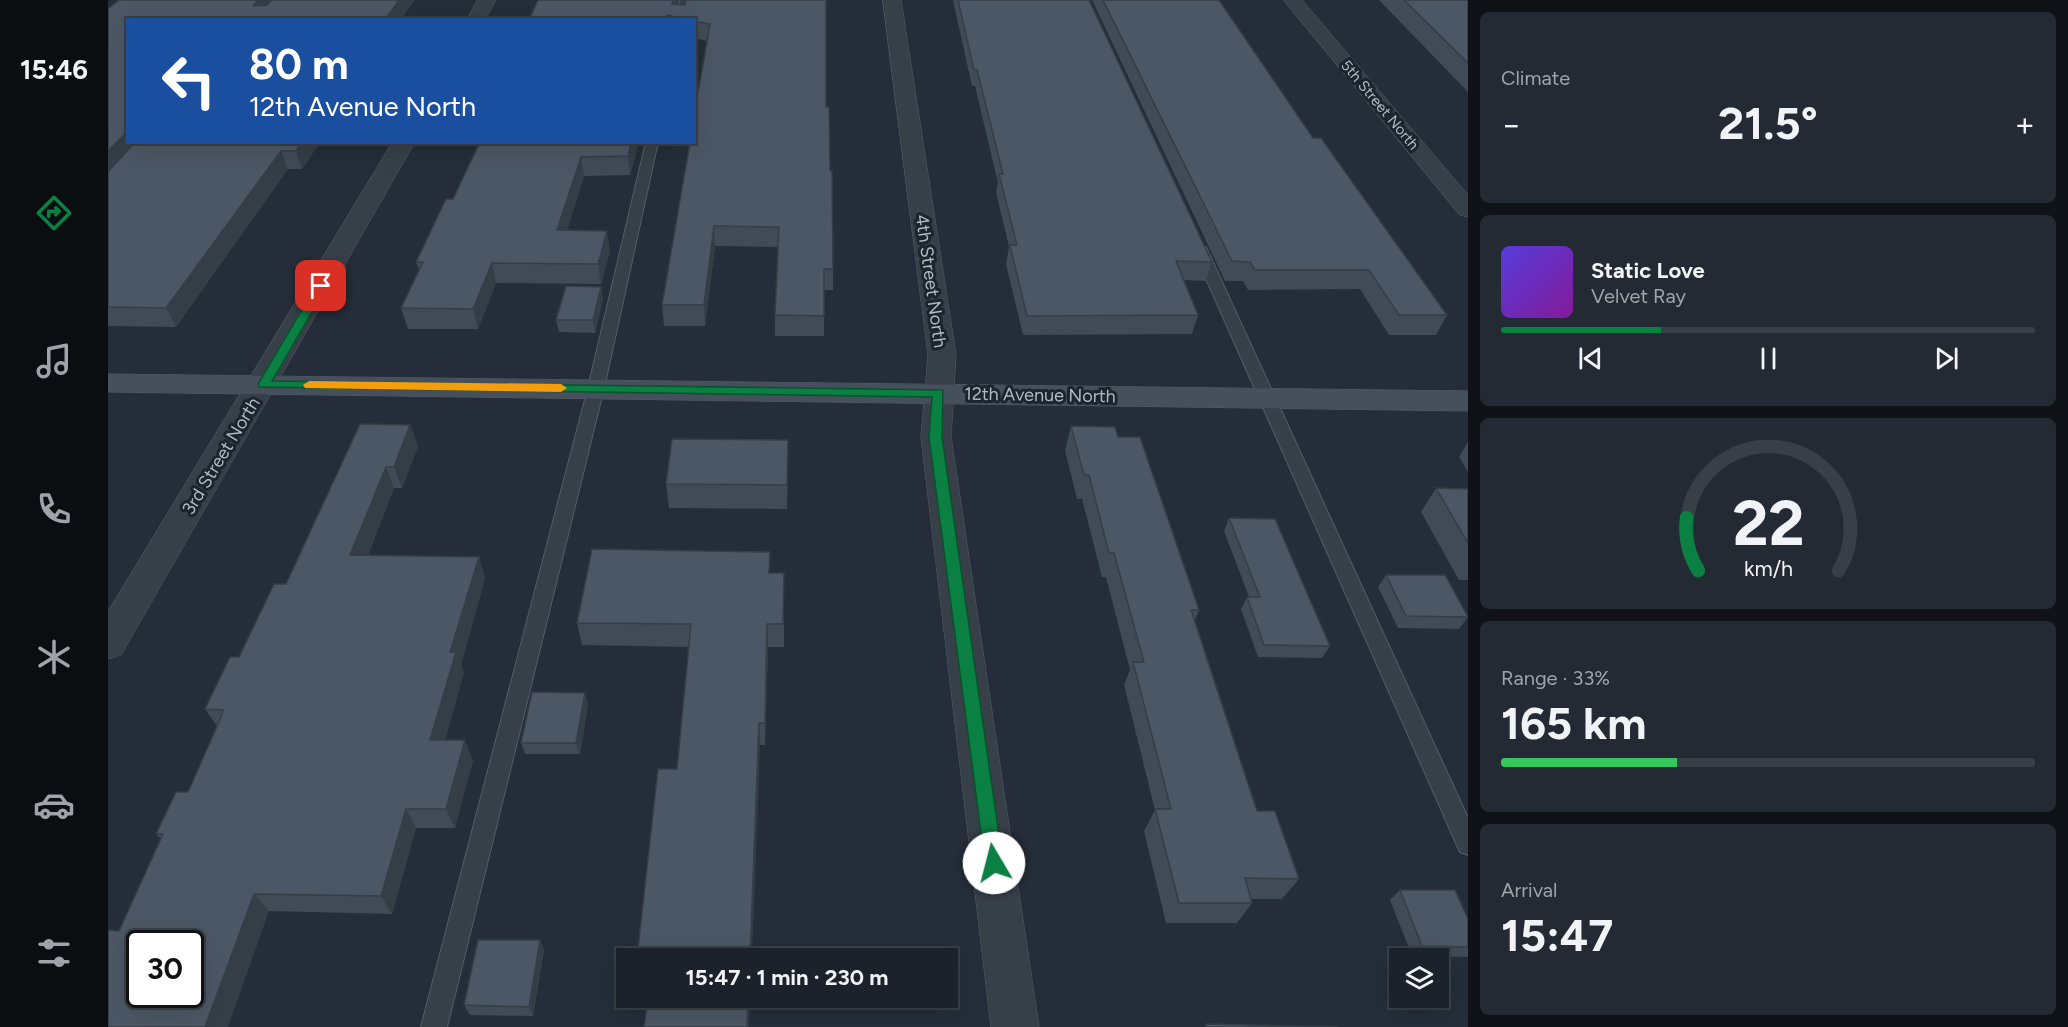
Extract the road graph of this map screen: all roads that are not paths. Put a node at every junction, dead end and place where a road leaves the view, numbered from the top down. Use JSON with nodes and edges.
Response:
{"nodes":[{"id":1,"x":487,"y":0,"type":"edge"},
{"id":2,"x":685,"y":0,"type":"edge"},
{"id":3,"x":892,"y":0,"type":"edge"},
{"id":4,"x":1293,"y":0,"type":"edge"},
{"id":5,"x":477,"y":18,"type":"edge"},
{"id":6,"x":680,"y":18,"type":"edge"},
{"id":7,"x":403,"y":144,"type":"edge"},
{"id":8,"x":652,"y":144,"type":"edge"},
{"id":9,"x":1468,"y":210,"type":"edge"},
{"id":10,"x":1191,"y":228,"type":"edge"},
{"id":11,"x":108,"y":383,"type":"edge"},
{"id":12,"x":264,"y":384,"type":"junction"},
{"id":13,"x":596,"y":388,"type":"junction"},
{"id":14,"x":938,"y":393,"type":"junction"},
{"id":15,"x":1270,"y":399,"type":"junction"},
{"id":16,"x":1468,"y":401,"type":"edge"},
{"id":17,"x":108,"y":644,"type":"edge"},
{"id":18,"x":1468,"y":844,"type":"edge"},
{"id":19,"x":434,"y":1027,"type":"edge"},
{"id":20,"x":1015,"y":1027,"type":"edge"}],
"edges":[{"from":1,"to":5,"type":"street"},
{"from":2,"to":6,"type":"lane"},
{"from":3,"to":14,"type":"street","name":"4th Street North"},
{"from":4,"to":9,"type":"street","name":"5th Street North"},
{"from":7,"to":12,"type":"street","name":"3rd Street North"},
{"from":8,"to":13,"type":"lane"},
{"from":10,"to":15,"type":"lane"},
{"from":11,"to":12,"type":"main road","name":"12th Avenue North"},
{"from":12,"to":13,"type":"main road","name":"12th Avenue North"},
{"from":12,"to":17,"type":"street","name":"3rd Street North"},
{"from":13,"to":14,"type":"main road","name":"12th Avenue North"},
{"from":13,"to":19,"type":"lane"},
{"from":14,"to":15,"type":"main road","name":"12th Avenue North"},
{"from":14,"to":20,"type":"street","name":"4th Street North"},
{"from":15,"to":16,"type":"main road","name":"12th Avenue North"},
{"from":15,"to":18,"type":"lane"}]}
